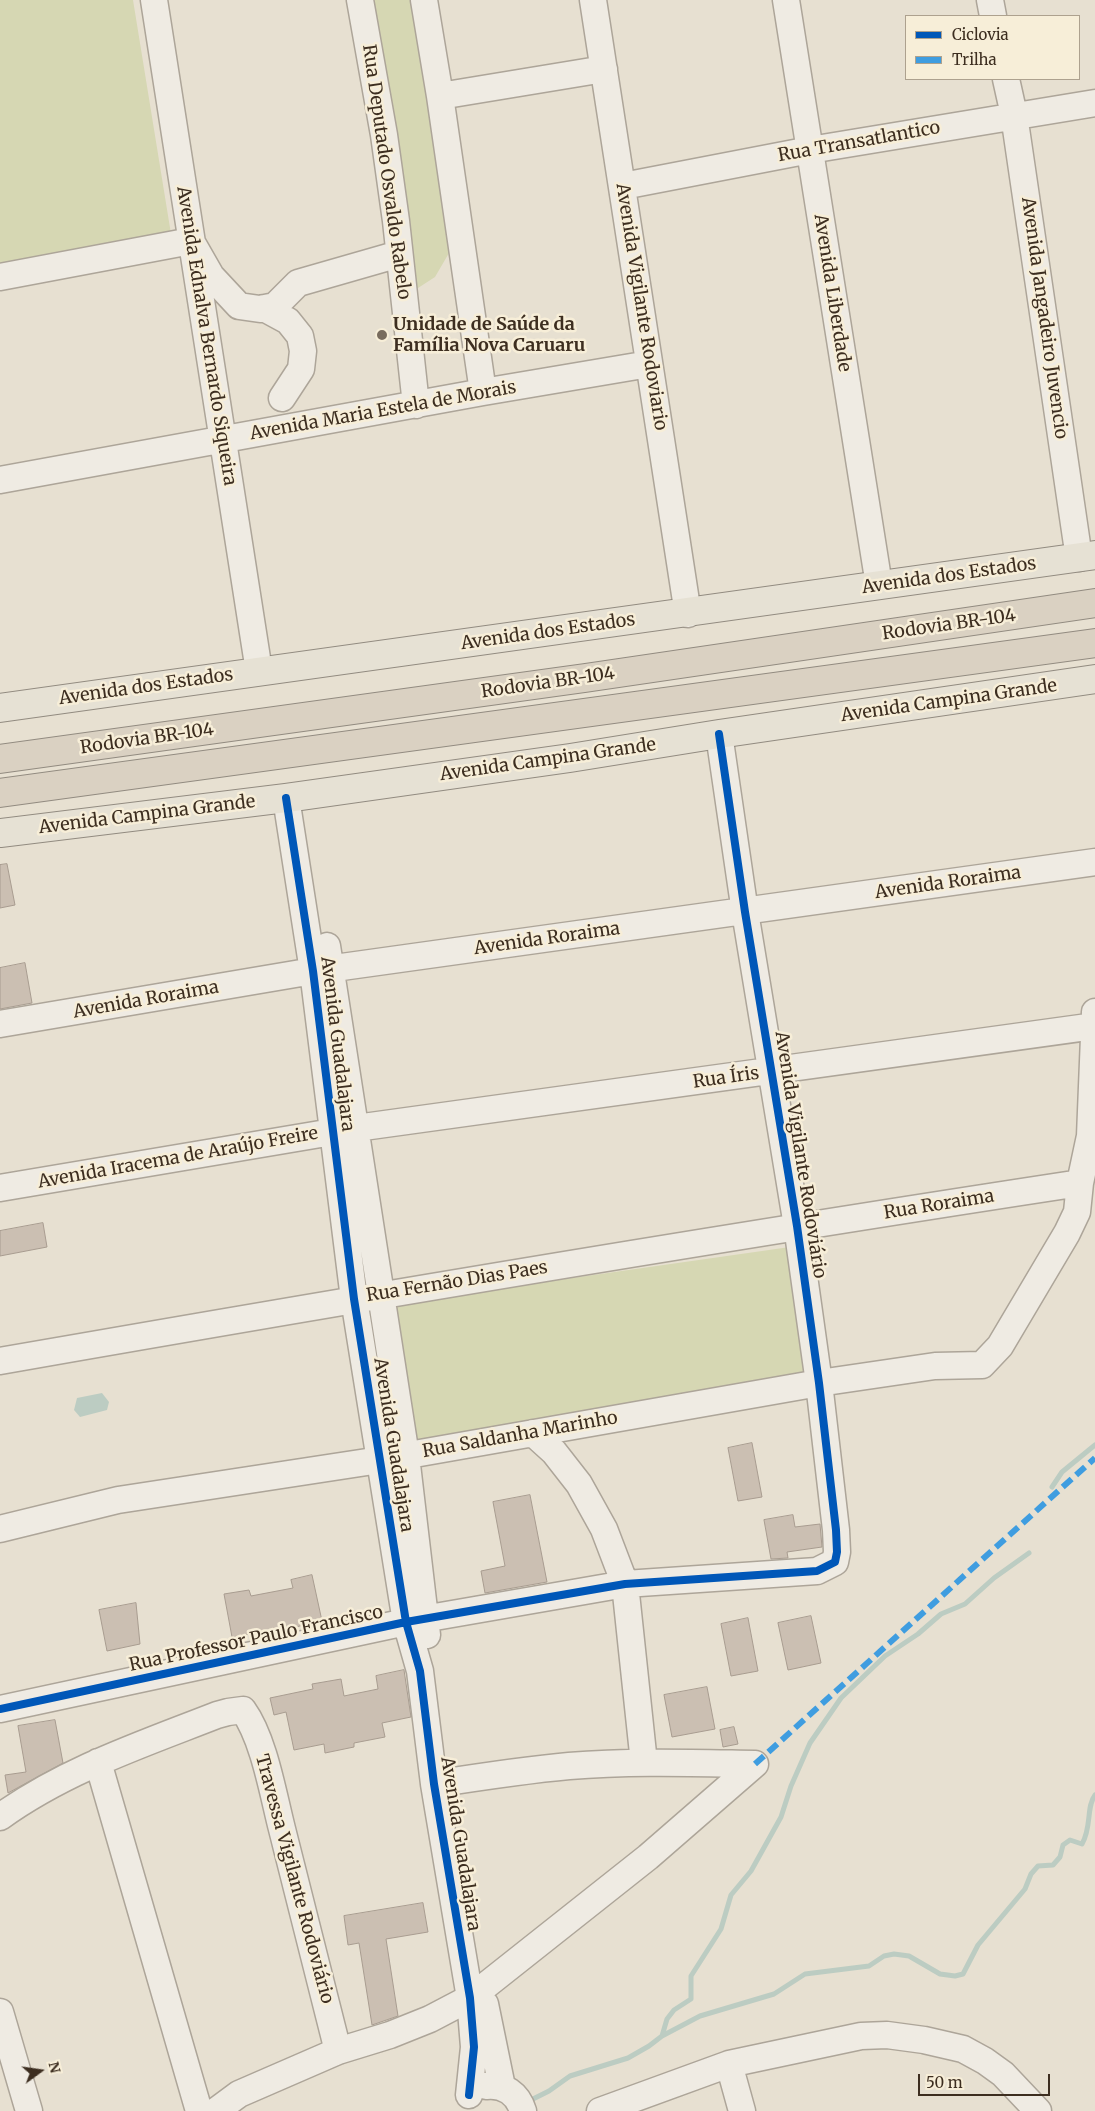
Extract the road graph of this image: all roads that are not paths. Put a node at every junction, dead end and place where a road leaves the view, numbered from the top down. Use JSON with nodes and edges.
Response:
{"nodes":[{"id":1,"x":154,"y":0,"type":"edge"},
{"id":2,"x":360,"y":0,"type":"edge"},
{"id":3,"x":424,"y":0,"type":"edge"},
{"id":4,"x":593,"y":0,"type":"edge"},
{"id":5,"x":786,"y":0,"type":"edge"},
{"id":6,"x":990,"y":0,"type":"edge"},
{"id":7,"x":993,"y":15,"type":"edge"},
{"id":8,"x":604,"y":69,"type":"junction"},
{"id":9,"x":1006,"y":80,"type":"edge"},
{"id":10,"x":440,"y":96,"type":"junction"},
{"id":11,"x":1095,"y":103,"type":"edge"},
{"id":12,"x":1014,"y":115,"type":"junction"},
{"id":13,"x":810,"y":150,"type":"junction"},
{"id":14,"x":623,"y":186,"type":"junction"},
{"id":15,"x":191,"y":241,"type":"junction"},
{"id":16,"x":399,"y":254,"type":"junction"},
{"id":17,"x":0,"y":277,"type":"edge"},
{"id":18,"x":264,"y":308,"type":"junction"},
{"id":19,"x":649,"y":364,"type":"junction"},
{"id":20,"x":483,"y":392,"type":"junction"},
{"id":21,"x":282,"y":398,"type":"dead end"},
{"id":22,"x":416,"y":405,"type":"junction"},
{"id":23,"x":222,"y":440,"type":"junction"},
{"id":24,"x":0,"y":480,"type":"edge"},
{"id":25,"x":1087,"y":557,"type":"edge"},
{"id":26,"x":878,"y":585,"type":"junction"},
{"id":27,"x":1095,"y":603,"type":"edge"},
{"id":28,"x":688,"y":614,"type":"junction"},
{"id":29,"x":1095,"y":643,"type":"edge"},
{"id":30,"x":259,"y":671,"type":"junction"},
{"id":31,"x":1095,"y":679,"type":"edge"},
{"id":32,"x":0,"y":708,"type":"edge"},
{"id":33,"x":720,"y":734,"type":"junction"},
{"id":34,"x":0,"y":759,"type":"edge"},
{"id":35,"x":0,"y":792,"type":"edge"},
{"id":36,"x":294,"y":796,"type":"junction"},
{"id":37,"x":0,"y":833,"type":"edge"},
{"id":38,"x":1095,"y":862,"type":"edge"},
{"id":39,"x":745,"y":912,"type":"junction"},
{"id":40,"x":322,"y":970,"type":"junction"},
{"id":41,"x":1095,"y":1021,"type":"edge"},
{"id":42,"x":0,"y":1024,"type":"edge"},
{"id":43,"x":772,"y":1072,"type":"junction"},
{"id":44,"x":345,"y":1130,"type":"junction"},
{"id":45,"x":1080,"y":1183,"type":"junction"},
{"id":46,"x":0,"y":1188,"type":"edge"},
{"id":47,"x":797,"y":1226,"type":"junction"},
{"id":48,"x":380,"y":1295,"type":"junction"},
{"id":49,"x":354,"y":1299,"type":"junction"},
{"id":50,"x":0,"y":1361,"type":"edge"},
{"id":51,"x":819,"y":1383,"type":"junction"},
{"id":52,"x":533,"y":1433,"type":"junction"},
{"id":53,"x":406,"y":1456,"type":"junction"},
{"id":54,"x":380,"y":1460,"type":"junction"},
{"id":55,"x":0,"y":1529,"type":"edge"},
{"id":56,"x":816,"y":1571,"type":"joint"},
{"id":57,"x":625,"y":1584,"type":"junction"},
{"id":58,"x":415,"y":1621,"type":"junction"},
{"id":59,"x":0,"y":1708,"type":"edge"},
{"id":60,"x":98,"y":1762,"type":"junction"},
{"id":61,"x":644,"y":1763,"type":"junction"},
{"id":62,"x":442,"y":1783,"type":"junction"},
{"id":63,"x":0,"y":1817,"type":"edge"},
{"id":64,"x":476,"y":1994,"type":"junction"},
{"id":65,"x":0,"y":2012,"type":"edge"},
{"id":66,"x":338,"y":2051,"type":"junction"},
{"id":67,"x":729,"y":2064,"type":"junction"},
{"id":68,"x":502,"y":2087,"type":"junction"},
{"id":69,"x":465,"y":2103,"type":"edge"},
{"id":70,"x":527,"y":2109,"type":"edge"},
{"id":71,"x":28,"y":2111,"type":"edge"},
{"id":72,"x":199,"y":2111,"type":"edge"},
{"id":73,"x":216,"y":2111,"type":"edge"},
{"id":74,"x":600,"y":2111,"type":"edge"},
{"id":75,"x":742,"y":2111,"type":"edge"},
{"id":76,"x":1038,"y":2111,"type":"edge"}],
"edges":[{"from":1,"to":15,"type":"street","name":"Avenida Ednalva Bernardo Siqueira"},
{"from":2,"to":16,"type":"street","name":"Rua Deputado Osvaldo Rabelo"},
{"from":3,"to":10,"type":"street"},
{"from":4,"to":8,"type":"street","name":"Avenida Vigilante Rodoviario"},
{"from":5,"to":13,"type":"street","name":"Avenida Liberdade"},
{"from":6,"to":7,"type":"street"},
{"from":8,"to":10,"type":"street"},
{"from":8,"to":14,"type":"street","name":"Avenida Vigilante Rodoviario"},
{"from":9,"to":12,"type":"street","name":"Avenida Jangadeiro Juvencio"},
{"from":10,"to":20,"type":"street"},
{"from":11,"to":12,"type":"street","name":"Rua Transatlantico"},
{"from":12,"to":13,"type":"street","name":"Rua Transatlantico"},
{"from":12,"to":25,"type":"street","name":"Avenida Jangadeiro Juvencio"},
{"from":13,"to":14,"type":"street","name":"Rua Transatlantico"},
{"from":13,"to":26,"type":"street","name":"Avenida Liberdade"},
{"from":14,"to":19,"type":"street","name":"Avenida Vigilante Rodoviario"},
{"from":15,"to":17,"type":"street"},
{"from":15,"to":18,"type":"street"},
{"from":15,"to":23,"type":"street","name":"Avenida Ednalva Bernardo Siqueira"},
{"from":16,"to":18,"type":"street"},
{"from":16,"to":22,"type":"street","name":"Rua Deputado Osvaldo Rabelo"},
{"from":18,"to":21,"type":"street"},
{"from":19,"to":20,"type":"street","name":"Avenida Maria Estela de Morais"},
{"from":19,"to":28,"type":"street","name":"Avenida Vigilante Rodoviario"},
{"from":20,"to":22,"type":"street","name":"Avenida Maria Estela de Morais"},
{"from":22,"to":23,"type":"street","name":"Avenida Maria Estela de Morais"},
{"from":23,"to":24,"type":"street","name":"Avenida Maria Estela de Morais"},
{"from":23,"to":30,"type":"street","name":"Avenida Ednalva Bernardo Siqueira"},
{"from":25,"to":26,"type":"main road","name":"Avenida dos Estados"},
{"from":26,"to":28,"type":"main road","name":"Avenida dos Estados"},
{"from":27,"to":34,"type":"highway","name":"Rodovia BR-104"},
{"from":28,"to":30,"type":"main road","name":"Avenida dos Estados"},
{"from":29,"to":35,"type":"highway","name":"Rodovia BR-104"},
{"from":30,"to":32,"type":"main road","name":"Avenida dos Estados"},
{"from":31,"to":33,"type":"main road","name":"Avenida Campina Grande"},
{"from":33,"to":36,"type":"main road","name":"Avenida Campina Grande"},
{"from":33,"to":39,"type":"street","name":"Avenida Vigilante Rodoviário"},
{"from":36,"to":37,"type":"main road","name":"Avenida Campina Grande"},
{"from":36,"to":40,"type":"street","name":"Avenida Guadalajara"},
{"from":38,"to":39,"type":"street","name":"Avenida Roraima"},
{"from":39,"to":40,"type":"street","name":"Avenida Roraima"},
{"from":39,"to":43,"type":"street","name":"Avenida Vigilante Rodoviário"},
{"from":40,"to":42,"type":"street","name":"Avenida Roraima"},
{"from":40,"to":44,"type":"street","name":"Avenida Guadalajara"},
{"from":41,"to":43,"type":"street","name":"Rua Íris"},
{"from":41,"to":45,"type":"street"},
{"from":43,"to":44,"type":"street","name":"Rua Íris"},
{"from":43,"to":47,"type":"street","name":"Avenida Vigilante Rodoviário"},
{"from":44,"to":46,"type":"street","name":"Avenida Iracema de Araújo Freire"},
{"from":44,"to":48,"type":"street"},
{"from":44,"to":49,"type":"street","name":"Avenida Guadalajara"},
{"from":45,"to":47,"type":"street","name":"Rua Roraima"},
{"from":45,"to":51,"type":"street","name":"Rua Saldanha Marinho"},
{"from":47,"to":48,"type":"street","name":"Rua Fernão Dias Paes"},
{"from":47,"to":51,"type":"street","name":"Avenida Vigilante Rodoviário"},
{"from":48,"to":49,"type":"street","name":"Rua Fernão Dias Paes"},
{"from":48,"to":53,"type":"street"},
{"from":49,"to":50,"type":"street","name":"Rua Fernão Dias Paes"},
{"from":49,"to":54,"type":"street","name":"Avenida Guadalajara"},
{"from":51,"to":52,"type":"street","name":"Rua Saldanha Marinho"},
{"from":51,"to":56,"type":"street","name":"Avenida Vigilante Rodoviário"},
{"from":52,"to":53,"type":"street","name":"Rua Saldanha Marinho"},
{"from":52,"to":57,"type":"street"},
{"from":53,"to":54,"type":"street","name":"Rua Saldanha Marinho"},
{"from":53,"to":58,"type":"street"},
{"from":54,"to":55,"type":"street","name":"Rua Saldanha Marinho"},
{"from":54,"to":58,"type":"street","name":"Avenida Guadalajara"},
{"from":56,"to":57,"type":"street","name":"Rua Professor Paulo Francisco"},
{"from":57,"to":58,"type":"street","name":"Rua Professor Paulo Francisco"},
{"from":57,"to":61,"type":"street"},
{"from":58,"to":59,"type":"street","name":"Rua Professor Paulo Francisco"},
{"from":58,"to":62,"type":"street"},
{"from":60,"to":63,"type":"street"},
{"from":60,"to":66,"type":"street","name":"Travessa Vigilante Rodoviário"},
{"from":60,"to":72,"type":"street"},
{"from":61,"to":62,"type":"street"},
{"from":61,"to":64,"type":"street"},
{"from":62,"to":64,"type":"street"},
{"from":64,"to":66,"type":"street"},
{"from":64,"to":68,"type":"street"},
{"from":64,"to":69,"type":"street"},
{"from":65,"to":71,"type":"street"},
{"from":66,"to":73,"type":"street"},
{"from":67,"to":74,"type":"street"},
{"from":67,"to":75,"type":"street"},
{"from":67,"to":76,"type":"street"},
{"from":68,"to":69,"type":"street"},
{"from":68,"to":70,"type":"street"}]}
